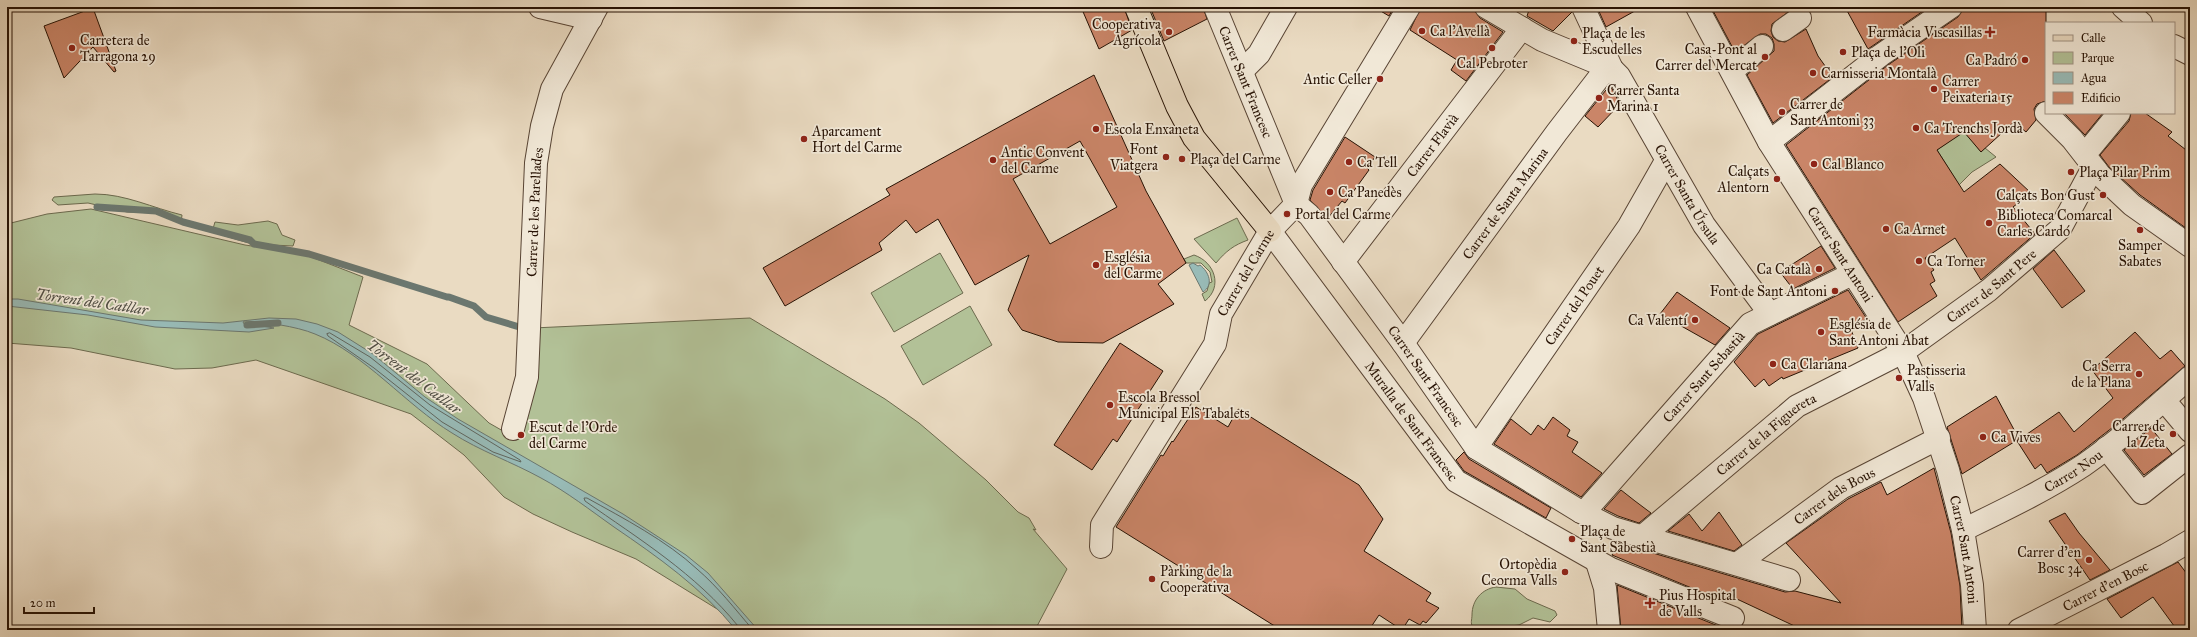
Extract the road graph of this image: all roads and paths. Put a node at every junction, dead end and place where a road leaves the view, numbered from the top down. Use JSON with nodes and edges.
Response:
{"nodes":[{"id":1,"x":542,"y":7,"type":"edge"},
{"id":2,"x":1136,"y":7,"type":"edge"},
{"id":3,"x":1215,"y":7,"type":"edge"},
{"id":4,"x":1286,"y":7,"type":"edge"},
{"id":5,"x":1409,"y":7,"type":"edge"},
{"id":6,"x":1486,"y":7,"type":"edge"},
{"id":7,"x":1583,"y":7,"type":"edge"},
{"id":8,"x":1697,"y":7,"type":"edge"},
{"id":9,"x":2123,"y":7,"type":"edge"},
{"id":10,"x":1947,"y":8,"type":"edge"},
{"id":11,"x":594,"y":13,"type":"edge"},
{"id":12,"x":1800,"y":18,"type":"dead end"},
{"id":13,"x":2140,"y":22,"type":"edge"},
{"id":14,"x":1522,"y":28,"type":"junction"},
{"id":15,"x":1782,"y":30,"type":"dead end"},
{"id":16,"x":1762,"y":46,"type":"dead end"},
{"id":17,"x":1612,"y":69,"type":"junction"},
{"id":18,"x":1242,"y":71,"type":"junction"},
{"id":19,"x":1732,"y":71,"type":"junction"},
{"id":20,"x":2048,"y":114,"type":"edge"},
{"id":21,"x":2118,"y":114,"type":"edge"},
{"id":22,"x":1769,"y":142,"type":"junction"},
{"id":23,"x":2083,"y":152,"type":"junction"},
{"id":24,"x":1666,"y":161,"type":"junction"},
{"id":25,"x":2096,"y":170,"type":"junction"},
{"id":26,"x":1296,"y":204,"type":"junction"},
{"id":27,"x":1270,"y":232,"type":"junction"},
{"id":28,"x":2190,"y":246,"type":"edge"},
{"id":29,"x":1343,"y":262,"type":"junction"},
{"id":30,"x":1852,"y":274,"type":"junction"},
{"id":31,"x":1770,"y":314,"type":"junction"},
{"id":32,"x":1403,"y":342,"type":"junction"},
{"id":33,"x":1903,"y":352,"type":"junction"},
{"id":34,"x":2190,"y":377,"type":"edge"},
{"id":35,"x":2164,"y":400,"type":"junction"},
{"id":36,"x":513,"y":429,"type":"dead end"},
{"id":37,"x":2190,"y":431,"type":"edge"},
{"id":38,"x":1939,"y":438,"type":"junction"},
{"id":39,"x":1476,"y":448,"type":"junction"},
{"id":40,"x":2106,"y":448,"type":"junction"},
{"id":41,"x":2190,"y":455,"type":"edge"},
{"id":42,"x":1581,"y":512,"type":"junction"},
{"id":43,"x":1963,"y":530,"type":"junction"},
{"id":44,"x":1643,"y":536,"type":"junction"},
{"id":45,"x":2190,"y":541,"type":"edge"},
{"id":46,"x":1101,"y":547,"type":"dead end"},
{"id":47,"x":1596,"y":559,"type":"junction"},
{"id":48,"x":1737,"y":564,"type":"junction"},
{"id":49,"x":1789,"y":580,"type":"dead end"},
{"id":50,"x":1733,"y":618,"type":"edge"},
{"id":51,"x":1609,"y":630,"type":"edge"},
{"id":52,"x":1975,"y":630,"type":"edge"},
{"id":53,"x":2019,"y":630,"type":"edge"}],
"edges":[{"from":1,"to":11,"type":"street"},
{"from":2,"to":27,"type":"main road"},
{"from":3,"to":18,"type":"street","name":"Carrer Sant Francesc"},
{"from":4,"to":18,"type":"street"},
{"from":5,"to":26,"type":"street","name":"Carrer del Carme"},
{"from":6,"to":14,"type":"street"},
{"from":7,"to":17,"type":"street","name":"Carrer Santa Úrsula"},
{"from":8,"to":19,"type":"street","name":"Carrer Sant Antoni"},
{"from":9,"to":13,"type":"street"},
{"from":10,"to":22,"type":"street"},
{"from":11,"to":36,"type":"street","name":"Carrer de les Parellades"},
{"from":12,"to":15,"type":"street"},
{"from":14,"to":17,"type":"street"},
{"from":14,"to":29,"type":"street","name":"Carrer Flavià"},
{"from":16,"to":19,"type":"street"},
{"from":17,"to":24,"type":"street","name":"Carrer Santa Úrsula"},
{"from":17,"to":32,"type":"street","name":"Carrer de Santa Marina"},
{"from":18,"to":26,"type":"street","name":"Carrer Sant Francesc"},
{"from":19,"to":22,"type":"street","name":"Carrer Sant Antoni"},
{"from":20,"to":23,"type":"street"},
{"from":21,"to":23,"type":"street"},
{"from":22,"to":30,"type":"street","name":"Carrer Sant Antoni"},
{"from":23,"to":25,"type":"street"},
{"from":24,"to":31,"type":"street","name":"Carrer Santa Úrsula"},
{"from":24,"to":39,"type":"street","name":"Carrer del Pouet"},
{"from":25,"to":28,"type":"street"},
{"from":25,"to":33,"type":"street","name":"Carrer de Sant Pere"},
{"from":26,"to":27,"type":"street","name":"Carrer del Carme"},
{"from":26,"to":29,"type":"street","name":"Carrer Sant Francesc"},
{"from":27,"to":46,"type":"street","name":"Carrer del Carme"},
{"from":27,"to":47,"type":"street","name":"Muralla de Sant Francesc"},
{"from":29,"to":32,"type":"street","name":"Carrer Sant Francesc"},
{"from":30,"to":31,"type":"street","name":"Carrer Sant Sebastià"},
{"from":30,"to":33,"type":"street","name":"Carrer Sant Antoni"},
{"from":31,"to":42,"type":"street","name":"Carrer Sant Sebastià"},
{"from":32,"to":39,"type":"street","name":"Carrer Sant Francesc"},
{"from":33,"to":38,"type":"street","name":"Carrer Sant Antoni"},
{"from":33,"to":44,"type":"street","name":"Carrer de la Figuereta"},
{"from":34,"to":35,"type":"street","name":"Carrer Nou"},
{"from":35,"to":37,"type":"street"},
{"from":35,"to":40,"type":"street","name":"Carrer Nou"},
{"from":38,"to":43,"type":"street","name":"Carrer Sant Antoni"},
{"from":38,"to":48,"type":"street","name":"Carrer dels Bous"},
{"from":39,"to":42,"type":"street","name":"Carrer Sant Francesc"},
{"from":40,"to":41,"type":"street"},
{"from":40,"to":43,"type":"street","name":"Carrer Nou"},
{"from":42,"to":44,"type":"street","name":"Carrer Sant Francesc"},
{"from":43,"to":52,"type":"street","name":"Carrer Sant Antoni"},
{"from":44,"to":48,"type":"street","name":"Carrer Sant Francesc"},
{"from":45,"to":53,"type":"street","name":"Carrer d'en Bosc"},
{"from":47,"to":50,"type":"street","name":"Muralla de Sant Francesc"},
{"from":47,"to":51,"type":"street"},
{"from":48,"to":49,"type":"street","name":"Carrer Sant Francesc"}]}
